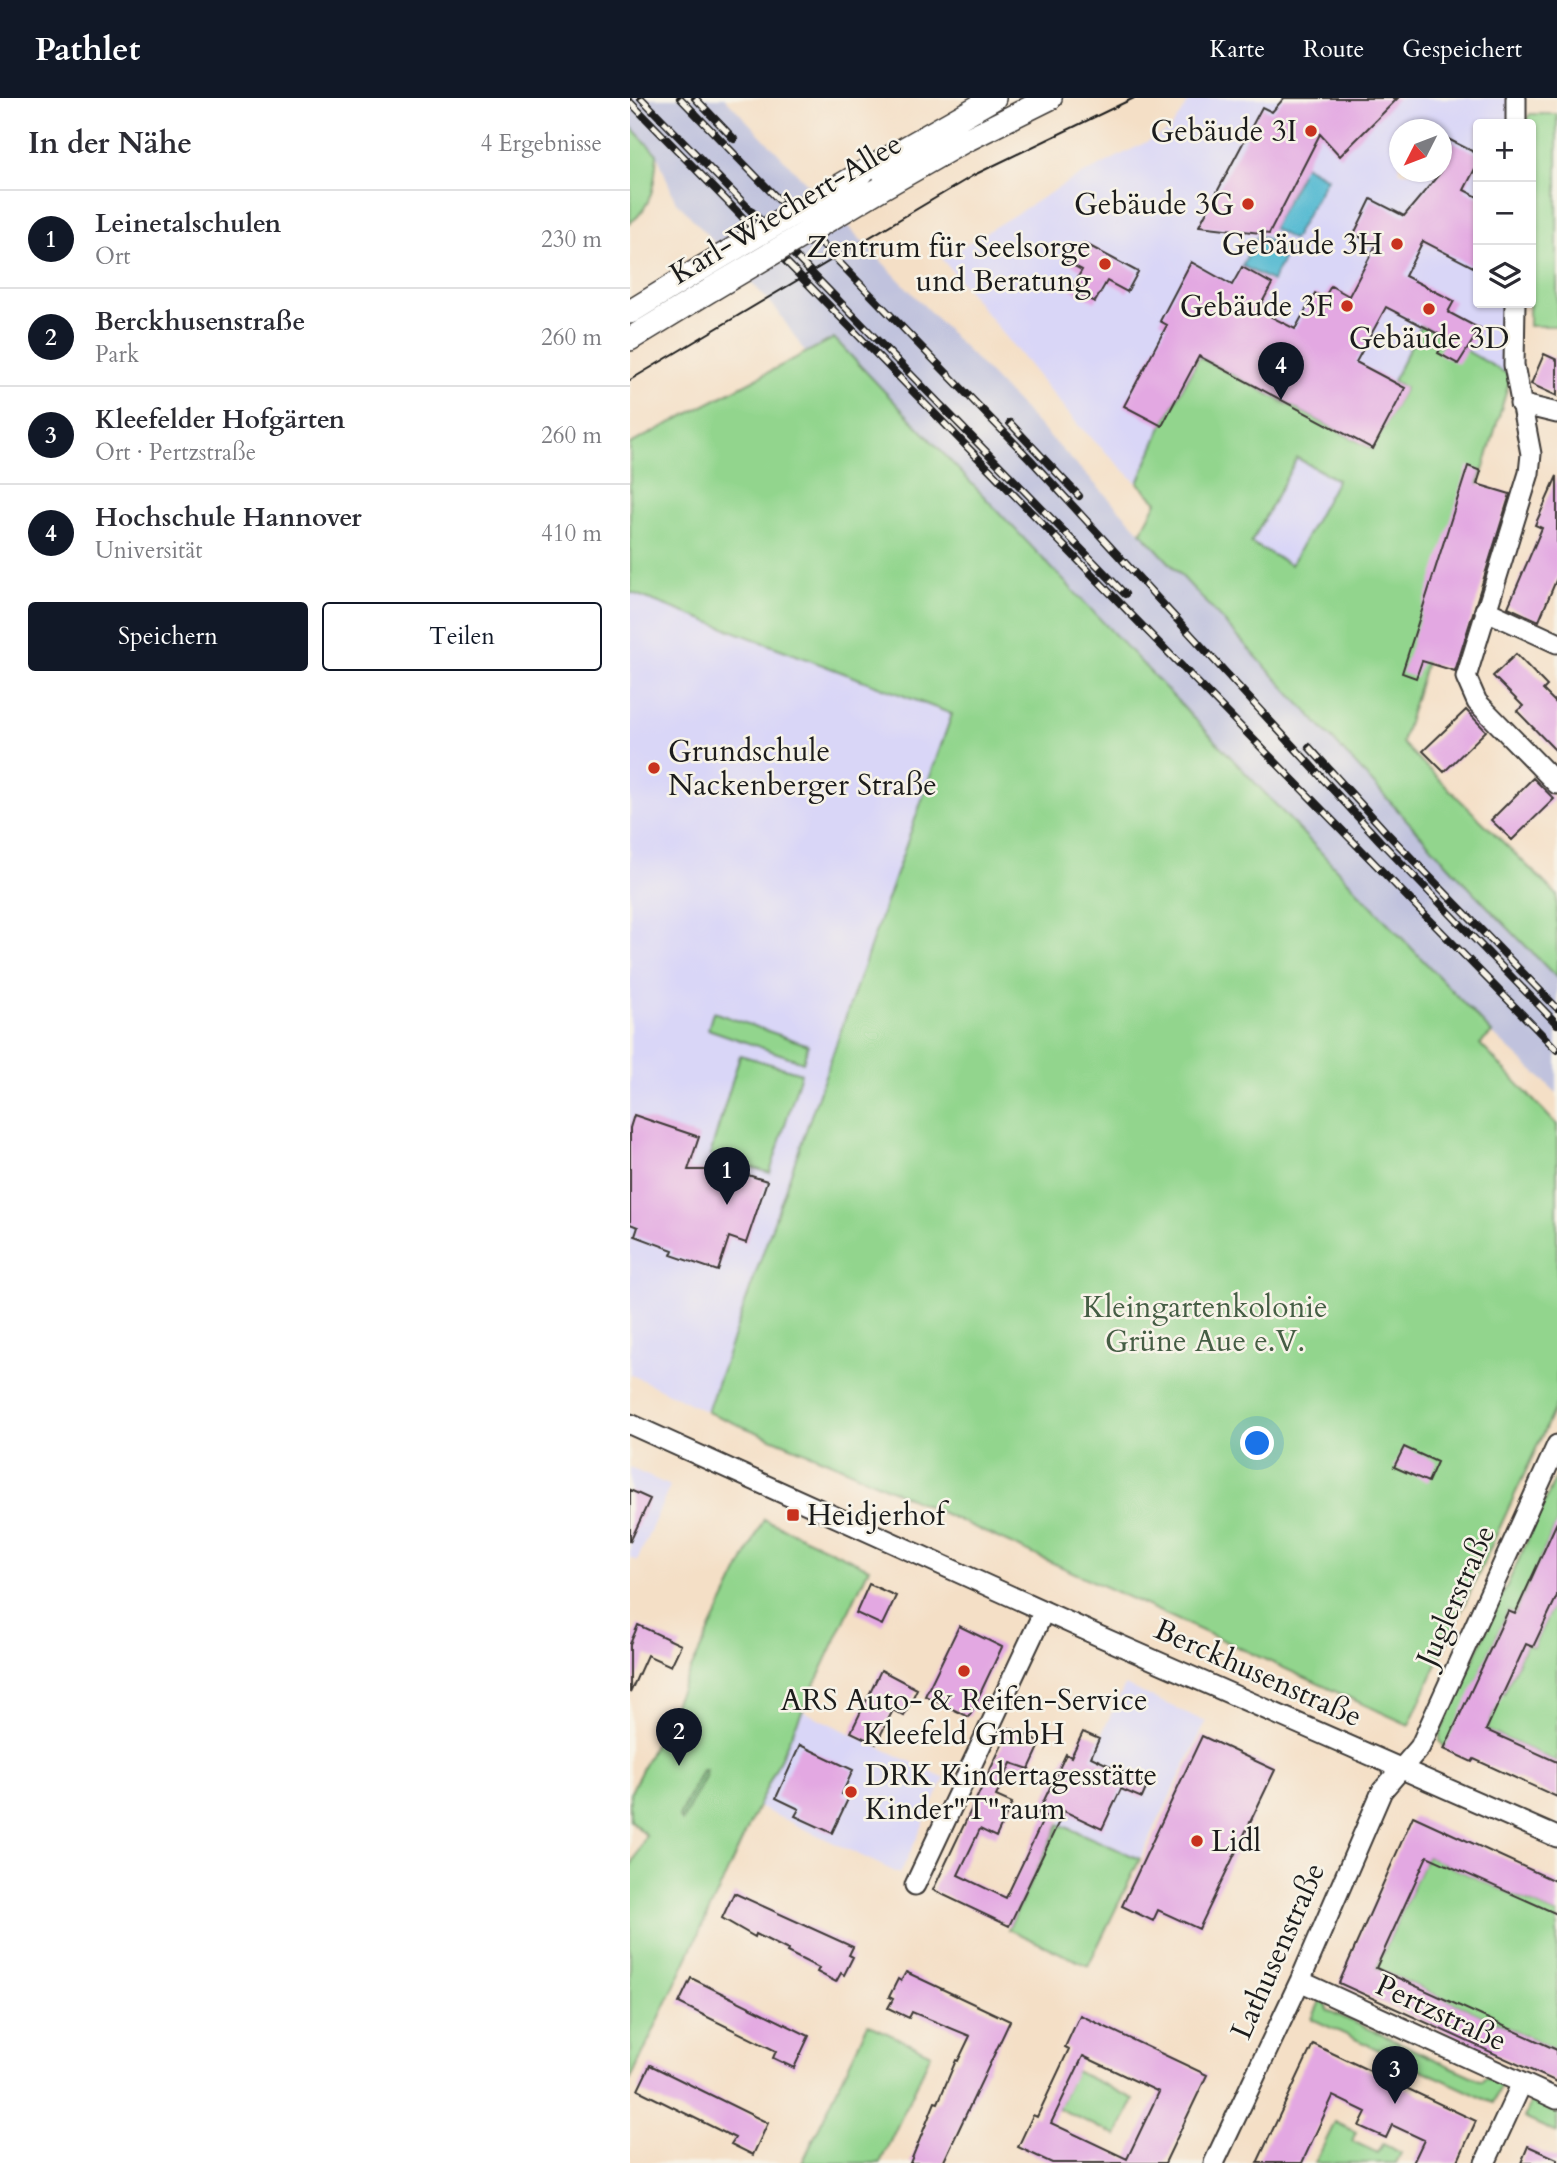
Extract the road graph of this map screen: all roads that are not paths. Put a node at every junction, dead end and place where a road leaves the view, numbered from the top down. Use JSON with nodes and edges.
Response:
{"nodes":[{"id":1,"x":995,"y":98,"type":"edge"},
{"id":2,"x":1050,"y":98,"type":"edge"},
{"id":3,"x":1516,"y":98,"type":"edge"},
{"id":4,"x":1516,"y":119,"type":"edge"},
{"id":5,"x":706,"y":279,"type":"junction"},
{"id":6,"x":1515,"y":308,"type":"edge"},
{"id":7,"x":630,"y":312,"type":"edge"},
{"id":8,"x":630,"y":339,"type":"edge"},
{"id":9,"x":1520,"y":404,"type":"junction"},
{"id":10,"x":1557,"y":413,"type":"edge"},
{"id":11,"x":1485,"y":610,"type":"junction"},
{"id":12,"x":1557,"y":643,"type":"edge"},
{"id":13,"x":1557,"y":784,"type":"edge"},
{"id":14,"x":630,"y":1424,"type":"edge"},
{"id":15,"x":1557,"y":1446,"type":"edge"},
{"id":16,"x":1044,"y":1611,"type":"junction"},
{"id":17,"x":1402,"y":1767,"type":"junction"},
{"id":18,"x":1557,"y":1837,"type":"edge"},
{"id":19,"x":915,"y":1885,"type":"dead end"},
{"id":20,"x":1300,"y":1981,"type":"junction"},
{"id":21,"x":1522,"y":2083,"type":"junction"},
{"id":22,"x":1557,"y":2099,"type":"edge"},
{"id":23,"x":1214,"y":2163,"type":"edge"},
{"id":24,"x":1485,"y":2163,"type":"edge"}],
"edges":[{"from":1,"to":5,"type":"main road","name":"Karl-Wiechert-Allee","bridge":true},
{"from":2,"to":5,"type":"main road","name":"Karl-Wiechert-Allee","bridge":true},
{"from":3,"to":4,"type":"street"},
{"from":5,"to":7,"type":"main road","name":"Karl-Wiechert-Allee"},
{"from":5,"to":8,"type":"main road","name":"Karl-Wiechert-Allee"},
{"from":6,"to":9,"type":"street"},
{"from":9,"to":10,"type":"street"},
{"from":9,"to":11,"type":"street"},
{"from":11,"to":12,"type":"street"},
{"from":11,"to":13,"type":"street"},
{"from":14,"to":16,"type":"street","name":"Berckhusenstraße"},
{"from":15,"to":17,"type":"street","name":"Juglerstraße"},
{"from":16,"to":17,"type":"street","name":"Berckhusenstraße"},
{"from":16,"to":19,"type":"street"},
{"from":17,"to":18,"type":"street","name":"Berckhusenstraße"},
{"from":17,"to":20,"type":"street","name":"Lathusenstraße"},
{"from":20,"to":21,"type":"street","name":"Pertzstraße"},
{"from":20,"to":23,"type":"street","name":"Lathusenstraße"},
{"from":21,"to":22,"type":"street","name":"Pertzstraße"},
{"from":21,"to":24,"type":"street"}]}
